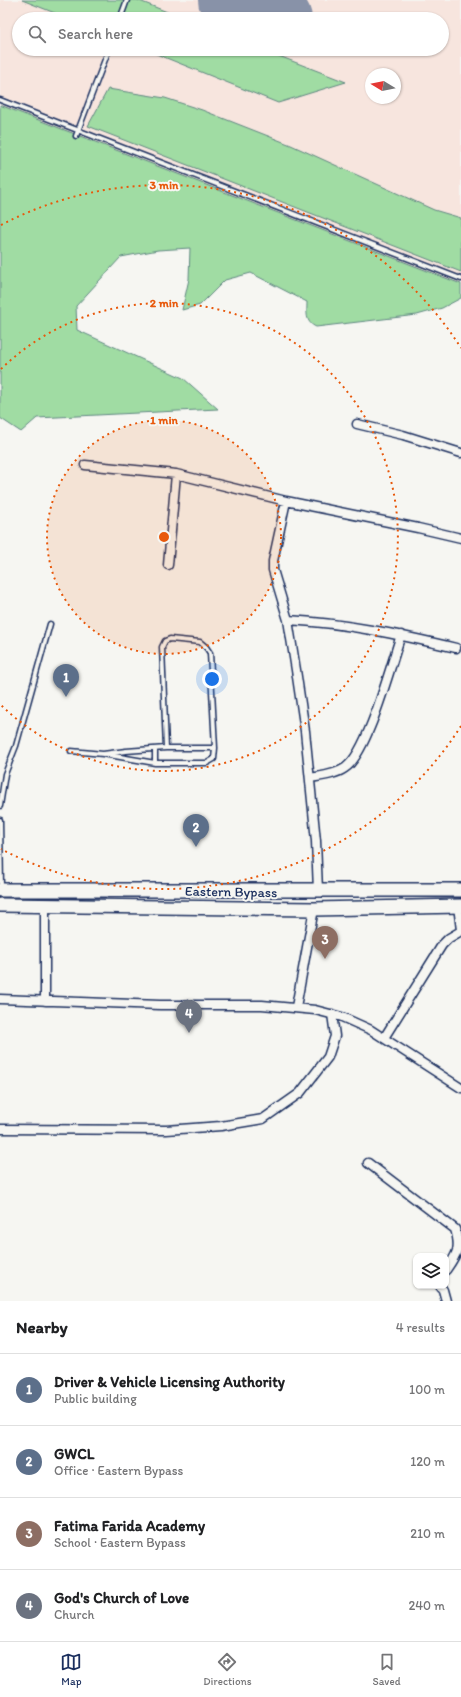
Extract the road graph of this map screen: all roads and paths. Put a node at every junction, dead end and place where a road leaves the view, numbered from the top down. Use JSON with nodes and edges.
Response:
{"nodes":[{"id":1,"x":127,"y":0,"type":"edge"},
{"id":2,"x":123,"y":12,"type":"edge"},
{"id":3,"x":106,"y":56,"type":"edge"},
{"id":4,"x":0,"y":100,"type":"edge"},
{"id":5,"x":78,"y":130,"type":"junction"},
{"id":6,"x":76,"y":136,"type":"dead end"},
{"id":7,"x":461,"y":279,"type":"edge"},
{"id":8,"x":357,"y":424,"type":"dead end"},
{"id":9,"x":461,"y":453,"type":"edge"},
{"id":10,"x":86,"y":465,"type":"dead end"},
{"id":11,"x":176,"y":474,"type":"junction"},
{"id":12,"x":286,"y":501,"type":"junction"},
{"id":13,"x":461,"y":538,"type":"edge"},
{"id":14,"x":168,"y":565,"type":"dead end"},
{"id":15,"x":288,"y":620,"type":"junction"},
{"id":16,"x":50,"y":624,"type":"dead end"},
{"id":17,"x":401,"y":635,"type":"junction"},
{"id":18,"x":456,"y":648,"type":"dead end"},
{"id":19,"x":166,"y":748,"type":"junction"},
{"id":20,"x":215,"y":748,"type":"junction"},
{"id":21,"x":155,"y":749,"type":"junction"},
{"id":22,"x":70,"y":752,"type":"dead end"},
{"id":23,"x":103,"y":754,"type":"junction"},
{"id":24,"x":155,"y":763,"type":"junction"},
{"id":25,"x":310,"y":778,"type":"junction"},
{"id":26,"x":0,"y":806,"type":"edge"},
{"id":27,"x":0,"y":820,"type":"edge"},
{"id":28,"x":1,"y":890,"type":"edge"},
{"id":29,"x":461,"y":890,"type":"edge"},
{"id":30,"x":318,"y":891,"type":"junction"},
{"id":31,"x":0,"y":905,"type":"edge"},
{"id":32,"x":45,"y":905,"type":"junction"},
{"id":33,"x":459,"y":906,"type":"edge"},
{"id":34,"x":314,"y":909,"type":"junction"},
{"id":35,"x":461,"y":931,"type":"edge"},
{"id":36,"x":0,"y":999,"type":"edge"},
{"id":37,"x":45,"y":1001,"type":"junction"},
{"id":38,"x":296,"y":1008,"type":"junction"},
{"id":39,"x":332,"y":1014,"type":"junction"},
{"id":40,"x":384,"y":1038,"type":"junction"},
{"id":41,"x":461,"y":1088,"type":"edge"},
{"id":42,"x":0,"y":1129,"type":"edge"},
{"id":43,"x":368,"y":1163,"type":"dead end"},
{"id":44,"x":449,"y":1266,"type":"edge"},
{"id":45,"x":442,"y":1289,"type":"edge"},
{"id":46,"x":446,"y":1301,"type":"edge"}],
"edges":[{"from":1,"to":2,"type":"lane"},
{"from":3,"to":5,"type":"lane"},
{"from":4,"to":5,"type":"lane"},
{"from":5,"to":6,"type":"lane"},
{"from":5,"to":7,"type":"lane"},
{"from":8,"to":9,"type":"street"},
{"from":10,"to":11,"type":"street"},
{"from":11,"to":12,"type":"street"},
{"from":11,"to":14,"type":"street"},
{"from":12,"to":13,"type":"street"},
{"from":12,"to":15,"type":"street"},
{"from":15,"to":17,"type":"street"},
{"from":15,"to":25,"type":"street"},
{"from":16,"to":26,"type":"lane"},
{"from":17,"to":18,"type":"street"},
{"from":17,"to":25,"type":"street"},
{"from":19,"to":20,"type":"lane"},
{"from":19,"to":20,"type":"lane"},
{"from":19,"to":21,"type":"lane"},
{"from":20,"to":24,"type":"lane"},
{"from":21,"to":23,"type":"lane"},
{"from":21,"to":24,"type":"lane"},
{"from":22,"to":23,"type":"lane"},
{"from":23,"to":24,"type":"lane"},
{"from":25,"to":30,"type":"street"},
{"from":27,"to":28,"type":"lane"},
{"from":28,"to":30,"type":"highway","name":"Eastern Bypass"},
{"from":29,"to":30,"type":"highway","name":"Eastern Bypass"},
{"from":31,"to":32,"type":"highway","name":"Eastern Bypass"},
{"from":32,"to":34,"type":"highway","name":"Eastern Bypass"},
{"from":32,"to":37,"type":"street"},
{"from":33,"to":34,"type":"highway","name":"Eastern Bypass"},
{"from":33,"to":35,"type":"street"},
{"from":34,"to":38,"type":"street"},
{"from":35,"to":40,"type":"street"},
{"from":36,"to":37,"type":"street"},
{"from":37,"to":38,"type":"street"},
{"from":38,"to":39,"type":"street"},
{"from":39,"to":40,"type":"street"},
{"from":39,"to":42,"type":"street"},
{"from":40,"to":41,"type":"street"},
{"from":43,"to":44,"type":"street"},
{"from":45,"to":46,"type":"street"}]}
